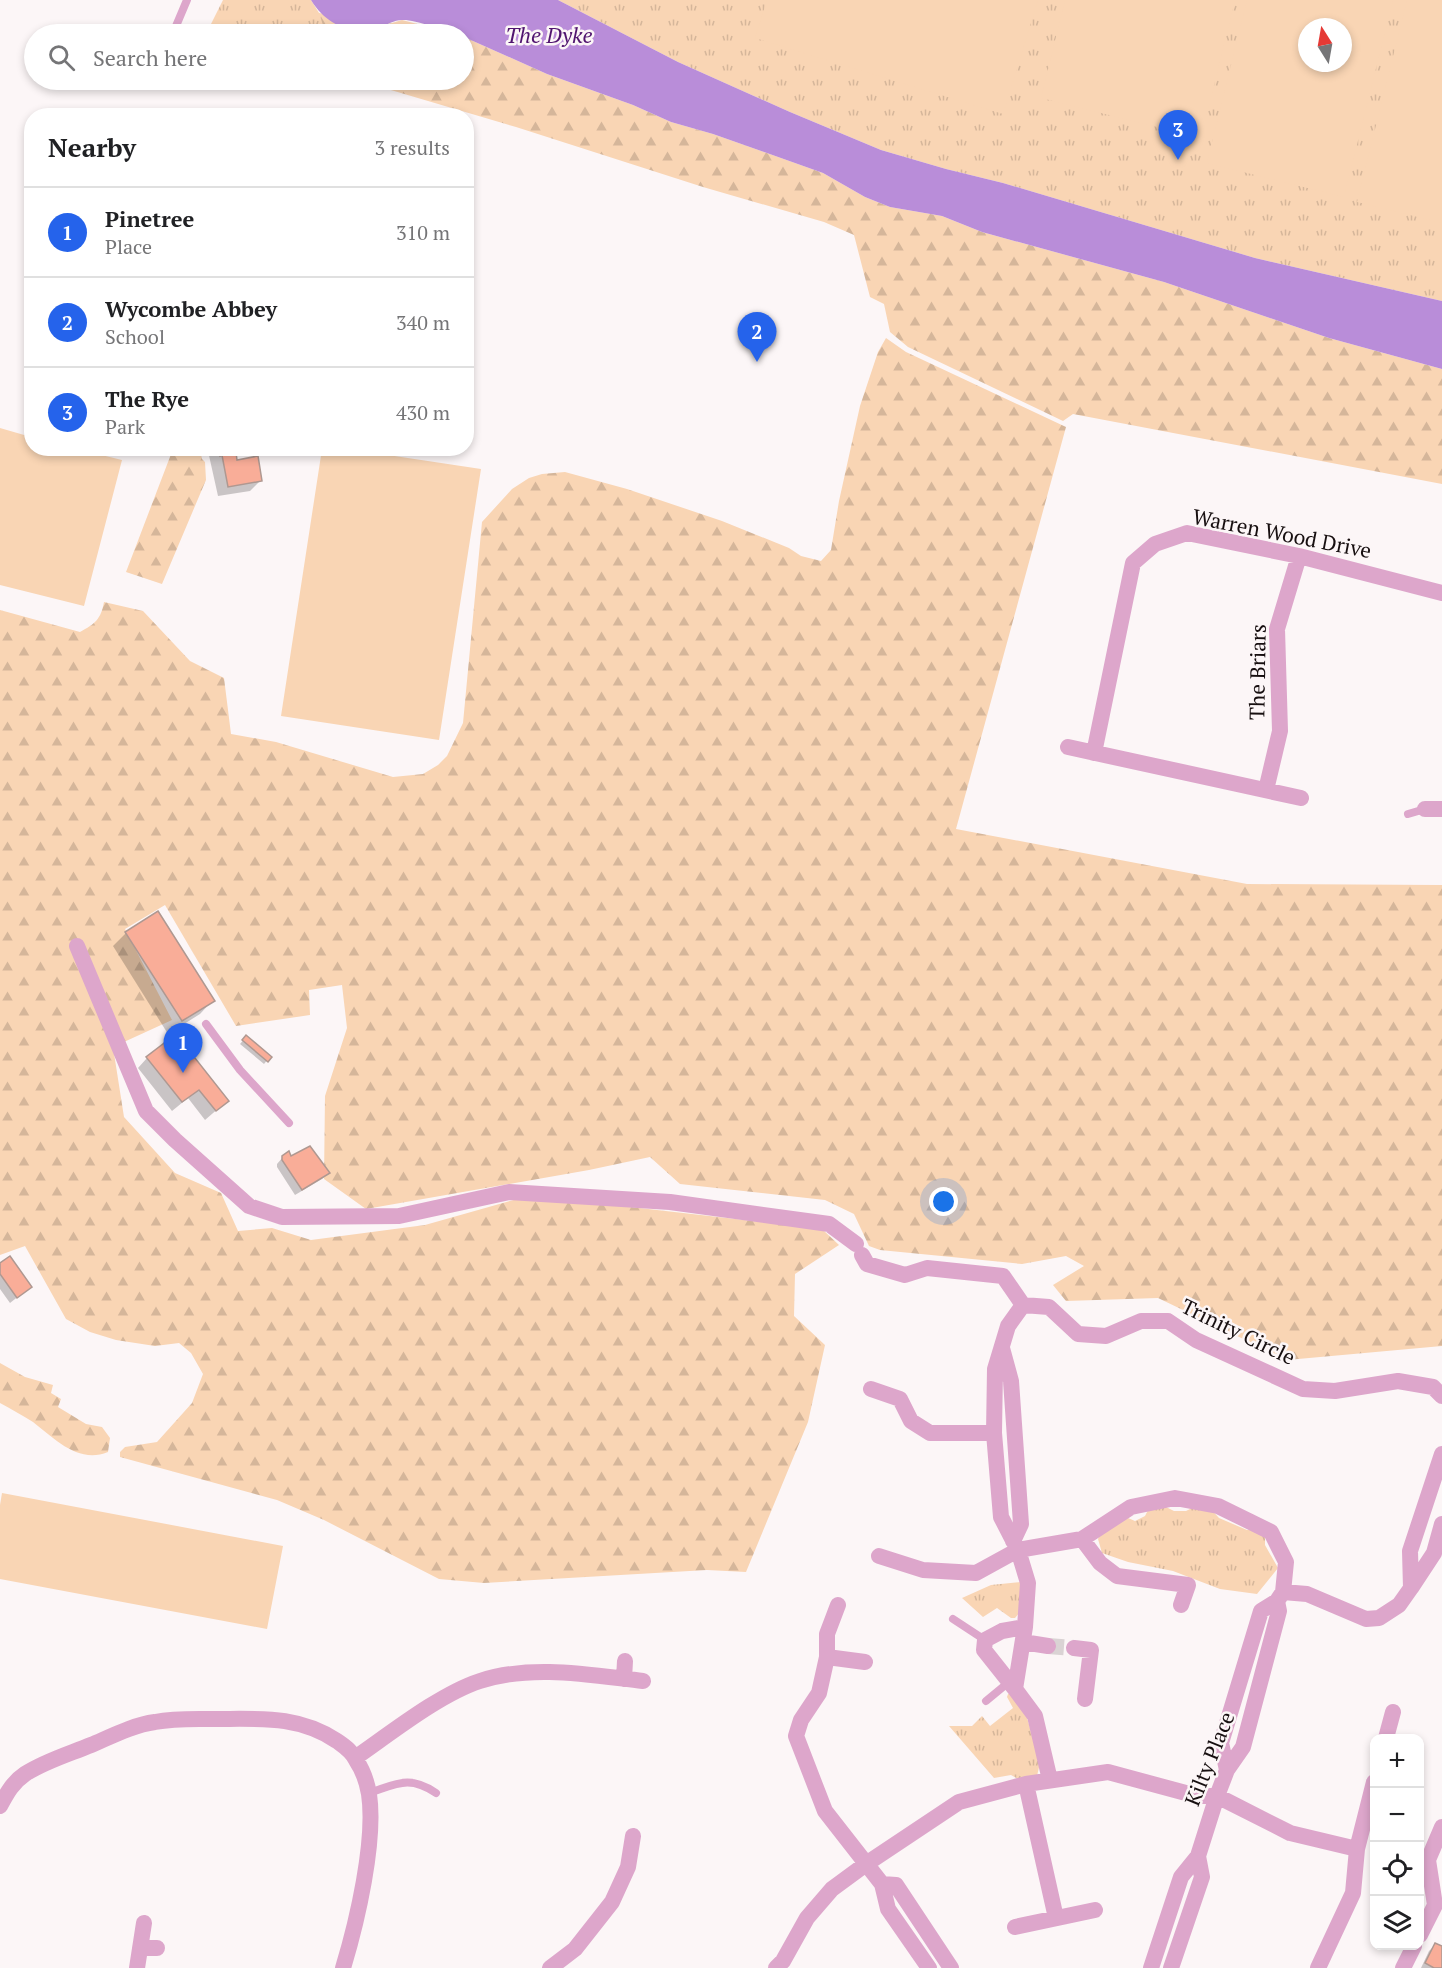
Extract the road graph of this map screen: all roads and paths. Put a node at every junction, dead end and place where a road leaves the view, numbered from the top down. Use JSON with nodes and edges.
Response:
{"nodes":[{"id":1,"x":187,"y":0,"type":"edge"},
{"id":2,"x":177,"y":24,"type":"edge"},
{"id":3,"x":1299,"y":556,"type":"junction"},
{"id":4,"x":1442,"y":593,"type":"edge"},
{"id":5,"x":1068,"y":747,"type":"dead end"},
{"id":6,"x":1094,"y":753,"type":"junction"},
{"id":7,"x":1266,"y":790,"type":"junction"},
{"id":8,"x":1301,"y":798,"type":"dead end"},
{"id":9,"x":1433,"y":809,"type":"edge"},
{"id":10,"x":1408,"y":814,"type":"dead end"},
{"id":11,"x":77,"y":946,"type":"dead end"},
{"id":12,"x":206,"y":1024,"type":"dead end"},
{"id":13,"x":289,"y":1124,"type":"dead end"},
{"id":14,"x":1023,"y":1305,"type":"junction"},
{"id":15,"x":1002,"y":1347,"type":"junction"},
{"id":16,"x":871,"y":1389,"type":"dead end"},
{"id":17,"x":1442,"y":1396,"type":"edge"},
{"id":18,"x":994,"y":1433,"type":"junction"},
{"id":19,"x":1442,"y":1454,"type":"edge"},
{"id":20,"x":1442,"y":1524,"type":"edge"},
{"id":21,"x":1082,"y":1539,"type":"junction"},
{"id":22,"x":1015,"y":1545,"type":"junction"},
{"id":23,"x":879,"y":1557,"type":"dead end"},
{"id":24,"x":1411,"y":1588,"type":"junction"},
{"id":25,"x":1280,"y":1596,"type":"junction"},
{"id":26,"x":838,"y":1605,"type":"dead end"},
{"id":27,"x":1181,"y":1605,"type":"dead end"},
{"id":28,"x":953,"y":1618,"type":"dead end"},
{"id":29,"x":1024,"y":1634,"type":"junction"},
{"id":30,"x":985,"y":1640,"type":"junction"},
{"id":31,"x":1048,"y":1646,"type":"tunnel mouth"},
{"id":32,"x":1074,"y":1648,"type":"tunnel mouth"},
{"id":33,"x":827,"y":1657,"type":"junction"},
{"id":34,"x":625,"y":1661,"type":"dead end"},
{"id":35,"x":865,"y":1662,"type":"dead end"},
{"id":36,"x":624,"y":1679,"type":"junction"},
{"id":37,"x":643,"y":1681,"type":"dead end"},
{"id":38,"x":1012,"y":1685,"type":"junction"},
{"id":39,"x":1085,"y":1699,"type":"dead end"},
{"id":40,"x":986,"y":1701,"type":"dead end"},
{"id":41,"x":1393,"y":1712,"type":"dead end"},
{"id":42,"x":1387,"y":1734,"type":"edge"},
{"id":43,"x":356,"y":1758,"type":"junction"},
{"id":44,"x":1050,"y":1780,"type":"junction"},
{"id":45,"x":1026,"y":1784,"type":"junction"},
{"id":46,"x":1372,"y":1788,"type":"edge"},
{"id":47,"x":369,"y":1793,"type":"junction"},
{"id":48,"x":436,"y":1793,"type":"dead end"},
{"id":49,"x":1217,"y":1796,"type":"junction"},
{"id":50,"x":0,"y":1806,"type":"edge"},
{"id":51,"x":1442,"y":1827,"type":"edge"},
{"id":52,"x":633,"y":1836,"type":"dead end"},
{"id":53,"x":1357,"y":1849,"type":"junction"},
{"id":54,"x":1198,"y":1856,"type":"junction"},
{"id":55,"x":866,"y":1864,"type":"junction"},
{"id":56,"x":882,"y":1884,"type":"junction"},
{"id":57,"x":1438,"y":1905,"type":"edge"},
{"id":58,"x":1095,"y":1910,"type":"dead end"},
{"id":59,"x":1056,"y":1918,"type":"junction"},
{"id":60,"x":144,"y":1923,"type":"dead end"},
{"id":61,"x":1015,"y":1927,"type":"dead end"},
{"id":62,"x":1424,"y":1927,"type":"edge"},
{"id":63,"x":1412,"y":1950,"type":"edge"},
{"id":64,"x":137,"y":1968,"type":"edge"},
{"id":65,"x":344,"y":1968,"type":"edge"},
{"id":66,"x":549,"y":1968,"type":"edge"},
{"id":67,"x":776,"y":1968,"type":"edge"},
{"id":68,"x":929,"y":1968,"type":"edge"},
{"id":69,"x":951,"y":1968,"type":"edge"},
{"id":70,"x":1151,"y":1968,"type":"edge"},
{"id":71,"x":1171,"y":1968,"type":"edge"},
{"id":72,"x":1318,"y":1968,"type":"edge"},
{"id":73,"x":1403,"y":1968,"type":"edge"}],
"edges":[{"from":1,"to":2,"type":"lane"},
{"from":3,"to":4,"type":"street","name":"Warren Wood Drive"},
{"from":3,"to":6,"type":"street","name":"Warren Wood Drive"},
{"from":3,"to":7,"type":"street","name":"The Briars"},
{"from":5,"to":6,"type":"street"},
{"from":6,"to":7,"type":"street"},
{"from":7,"to":8,"type":"street"},
{"from":9,"to":10,"type":"lane"},
{"from":11,"to":14,"type":"street"},
{"from":12,"to":13,"type":"lane"},
{"from":14,"to":15,"type":"street"},
{"from":14,"to":17,"type":"street","name":"Trinity Circle"},
{"from":15,"to":18,"type":"street"},
{"from":15,"to":22,"type":"street"},
{"from":16,"to":18,"type":"street"},
{"from":18,"to":22,"type":"street"},
{"from":19,"to":24,"type":"street"},
{"from":20,"to":24,"type":"street"},
{"from":21,"to":22,"type":"street"},
{"from":21,"to":25,"type":"street","name":"Kilty Place"},
{"from":21,"to":27,"type":"street"},
{"from":22,"to":23,"type":"street"},
{"from":22,"to":29,"type":"street"},
{"from":24,"to":25,"type":"street"},
{"from":25,"to":49,"type":"street","name":"Kilty Place"},
{"from":26,"to":33,"type":"street"},
{"from":28,"to":30,"type":"lane"},
{"from":29,"to":30,"type":"street"},
{"from":29,"to":31,"type":"street"},
{"from":29,"to":38,"type":"street"},
{"from":30,"to":38,"type":"street"},
{"from":32,"to":39,"type":"street"},
{"from":33,"to":35,"type":"street"},
{"from":33,"to":55,"type":"street"},
{"from":34,"to":36,"type":"street"},
{"from":36,"to":37,"type":"street"},
{"from":36,"to":43,"type":"street"},
{"from":38,"to":40,"type":"lane"},
{"from":38,"to":44,"type":"street"},
{"from":41,"to":42,"type":"street"},
{"from":43,"to":47,"type":"street"},
{"from":43,"to":50,"type":"street"},
{"from":44,"to":45,"type":"street"},
{"from":44,"to":49,"type":"street"},
{"from":45,"to":55,"type":"street"},
{"from":45,"to":59,"type":"street"},
{"from":46,"to":53,"type":"street"},
{"from":47,"to":48,"type":"lane"},
{"from":47,"to":65,"type":"street"},
{"from":49,"to":53,"type":"street"},
{"from":49,"to":54,"type":"street","name":"Kilty Place"},
{"from":51,"to":57,"type":"street"},
{"from":52,"to":66,"type":"street"},
{"from":53,"to":72,"type":"street"},
{"from":54,"to":70,"type":"street"},
{"from":54,"to":71,"type":"street","name":"Kilty Place"},
{"from":55,"to":56,"type":"street"},
{"from":55,"to":67,"type":"street"},
{"from":56,"to":68,"type":"street"},
{"from":56,"to":69,"type":"street"},
{"from":57,"to":62,"type":"street"},
{"from":58,"to":59,"type":"street"},
{"from":59,"to":61,"type":"street"},
{"from":60,"to":64,"type":"street"},
{"from":63,"to":73,"type":"street"}]}
